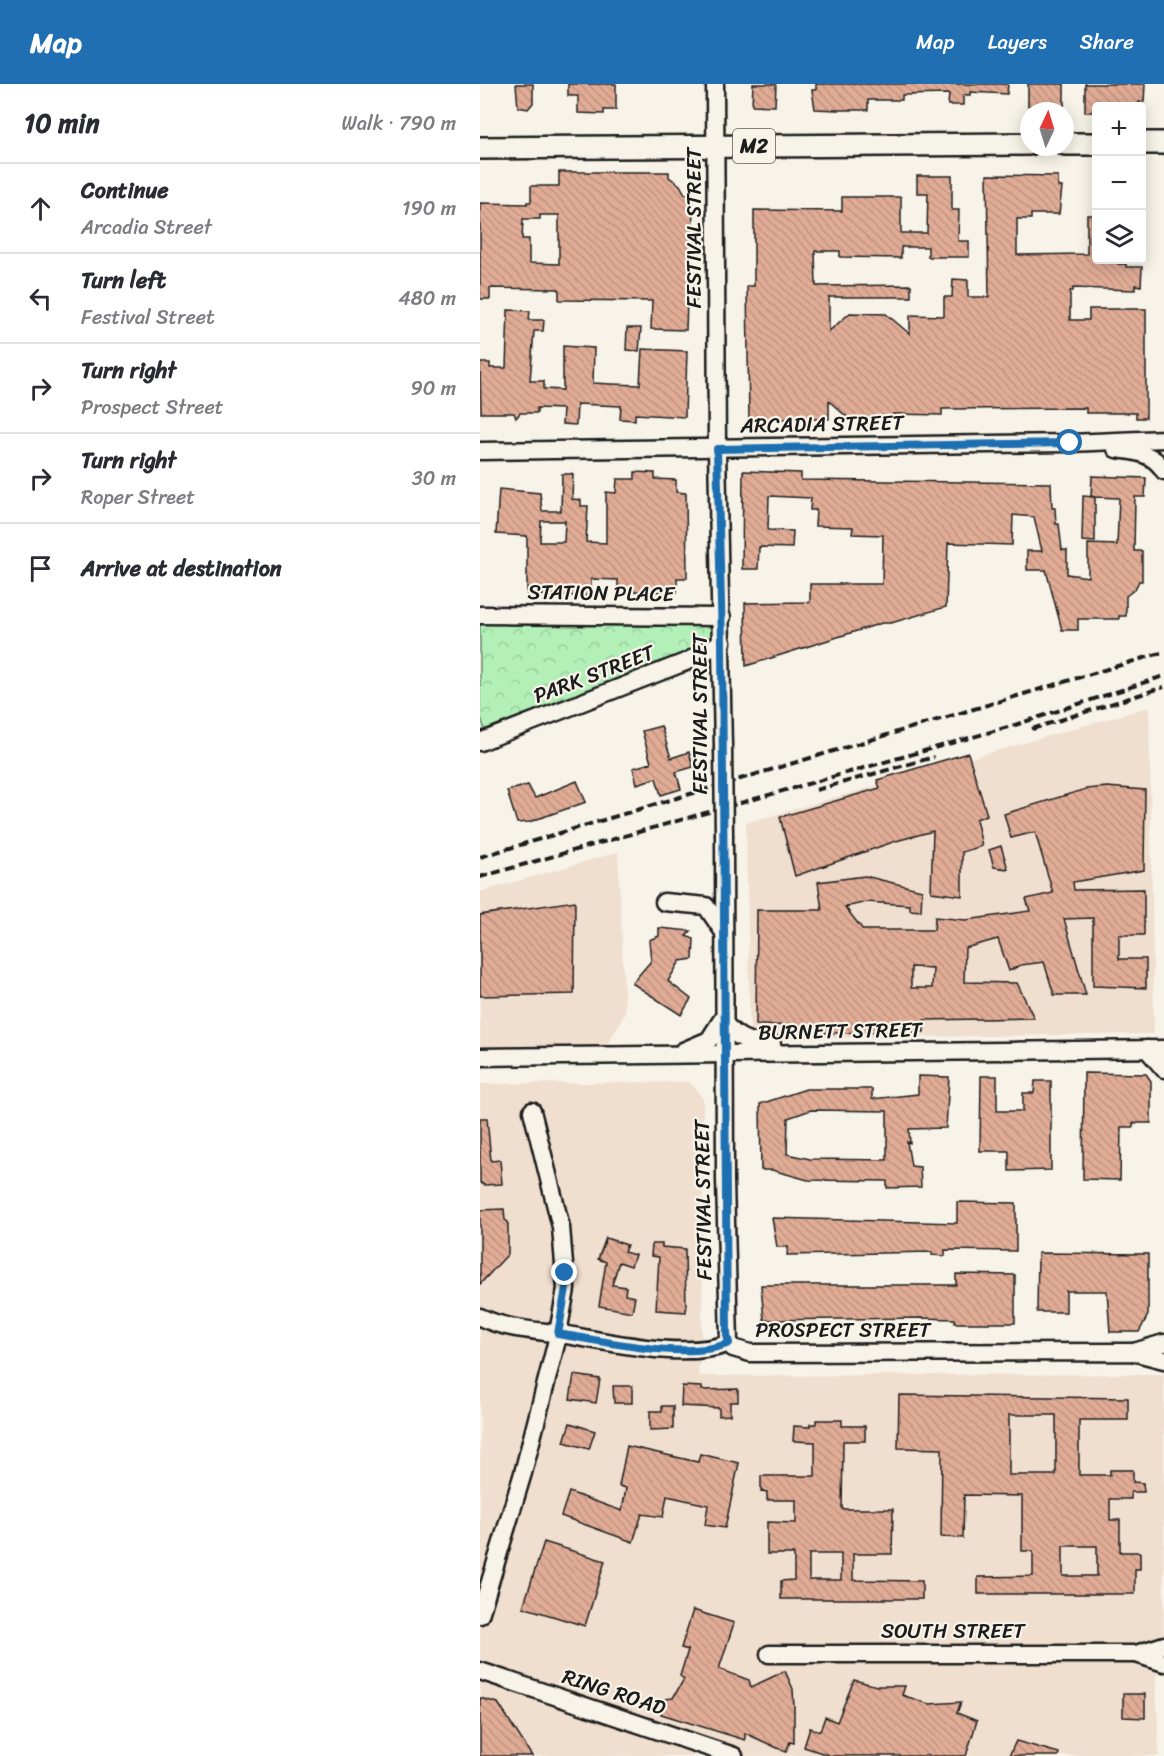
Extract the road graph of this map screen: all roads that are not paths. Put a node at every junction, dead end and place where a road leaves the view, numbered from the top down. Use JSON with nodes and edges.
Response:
{"nodes":[{"id":1,"x":715,"y":84,"type":"edge"},
{"id":2,"x":1146,"y":143,"type":"edge"},
{"id":3,"x":1164,"y":143,"type":"edge"},
{"id":4,"x":1020,"y":144,"type":"edge"},
{"id":5,"x":1074,"y":144,"type":"edge"},
{"id":6,"x":1092,"y":144,"type":"edge"},
{"id":7,"x":716,"y":146,"type":"junction"},
{"id":8,"x":480,"y":148,"type":"edge"},
{"id":9,"x":1164,"y":439,"type":"edge"},
{"id":10,"x":1070,"y":443,"type":"junction"},
{"id":11,"x":717,"y":449,"type":"junction"},
{"id":12,"x":480,"y":451,"type":"edge"},
{"id":13,"x":1164,"y":471,"type":"edge"},
{"id":14,"x":480,"y":615,"type":"edge"},
{"id":15,"x":722,"y":617,"type":"junction"},
{"id":16,"x":722,"y":642,"type":"junction"},
{"id":17,"x":480,"y":742,"type":"edge"},
{"id":18,"x":664,"y":902,"type":"dead end"},
{"id":19,"x":723,"y":932,"type":"junction"},
{"id":20,"x":724,"y":1019,"type":"junction"},
{"id":21,"x":1156,"y":1049,"type":"edge"},
{"id":22,"x":863,"y":1053,"type":"junction"},
{"id":23,"x":673,"y":1055,"type":"junction"},
{"id":24,"x":724,"y":1055,"type":"junction"},
{"id":25,"x":480,"y":1057,"type":"edge"},
{"id":26,"x":1164,"y":1069,"type":"edge"},
{"id":27,"x":532,"y":1111,"type":"dead end"},
{"id":28,"x":480,"y":1317,"type":"edge"},
{"id":29,"x":558,"y":1334,"type":"junction"},
{"id":30,"x":729,"y":1343,"type":"junction"},
{"id":31,"x":1164,"y":1345,"type":"edge"},
{"id":32,"x":1133,"y":1352,"type":"junction"},
{"id":33,"x":1164,"y":1359,"type":"edge"},
{"id":34,"x":480,"y":1616,"type":"edge"},
{"id":35,"x":1164,"y":1646,"type":"edge"},
{"id":36,"x":770,"y":1654,"type":"dead end"},
{"id":37,"x":1136,"y":1654,"type":"junction"},
{"id":38,"x":1164,"y":1663,"type":"edge"},
{"id":39,"x":480,"y":1671,"type":"edge"},
{"id":40,"x":734,"y":1756,"type":"edge"}],
"edges":[{"from":1,"to":7,"type":"street","name":"FESTIVAL STREET"},
{"from":2,"to":3,"type":"main road"},
{"from":4,"to":7,"type":"main road","number":"M2"},
{"from":5,"to":6,"type":"main road"},
{"from":7,"to":8,"type":"main road","number":"M2"},
{"from":7,"to":11,"type":"street","name":"FESTIVAL STREET"},
{"from":9,"to":10,"type":"street","name":"ARCADIA STREET"},
{"from":10,"to":11,"type":"street","name":"ARCADIA STREET"},
{"from":10,"to":13,"type":"street"},
{"from":11,"to":12,"type":"street","name":"ARCADIA STREET"},
{"from":11,"to":15,"type":"street","name":"FESTIVAL STREET"},
{"from":14,"to":15,"type":"street","name":"STATION PLACE"},
{"from":15,"to":16,"type":"street","name":"FESTIVAL STREET"},
{"from":16,"to":17,"type":"street","name":"PARK STREET"},
{"from":16,"to":19,"type":"street","name":"FESTIVAL STREET","bridge":true},
{"from":18,"to":19,"type":"street"},
{"from":19,"to":20,"type":"street","name":"FESTIVAL STREET"},
{"from":20,"to":22,"type":"street"},
{"from":20,"to":23,"type":"street"},
{"from":20,"to":24,"type":"street","name":"FESTIVAL STREET"},
{"from":21,"to":22,"type":"street","name":"BURNETT STREET"},
{"from":21,"to":26,"type":"street"},
{"from":22,"to":24,"type":"street","name":"BURNETT STREET"},
{"from":23,"to":24,"type":"street","name":"BURNETT STREET"},
{"from":23,"to":25,"type":"street","name":"BURNETT STREET"},
{"from":24,"to":30,"type":"street","name":"FESTIVAL STREET"},
{"from":27,"to":29,"type":"street"},
{"from":28,"to":29,"type":"street"},
{"from":29,"to":30,"type":"street","name":"PROSPECT STREET"},
{"from":29,"to":34,"type":"street"},
{"from":30,"to":32,"type":"street","name":"PROSPECT STREET"},
{"from":31,"to":32,"type":"street","name":"PROSPECT STREET"},
{"from":31,"to":33,"type":"street"},
{"from":32,"to":33,"type":"street","name":"PROSPECT STREET"},
{"from":35,"to":37,"type":"street","name":"SOUTH STREET"},
{"from":36,"to":37,"type":"street","name":"SOUTH STREET"},
{"from":37,"to":38,"type":"street","name":"SOUTH STREET"},
{"from":39,"to":40,"type":"street","name":"RING ROAD"}]}
